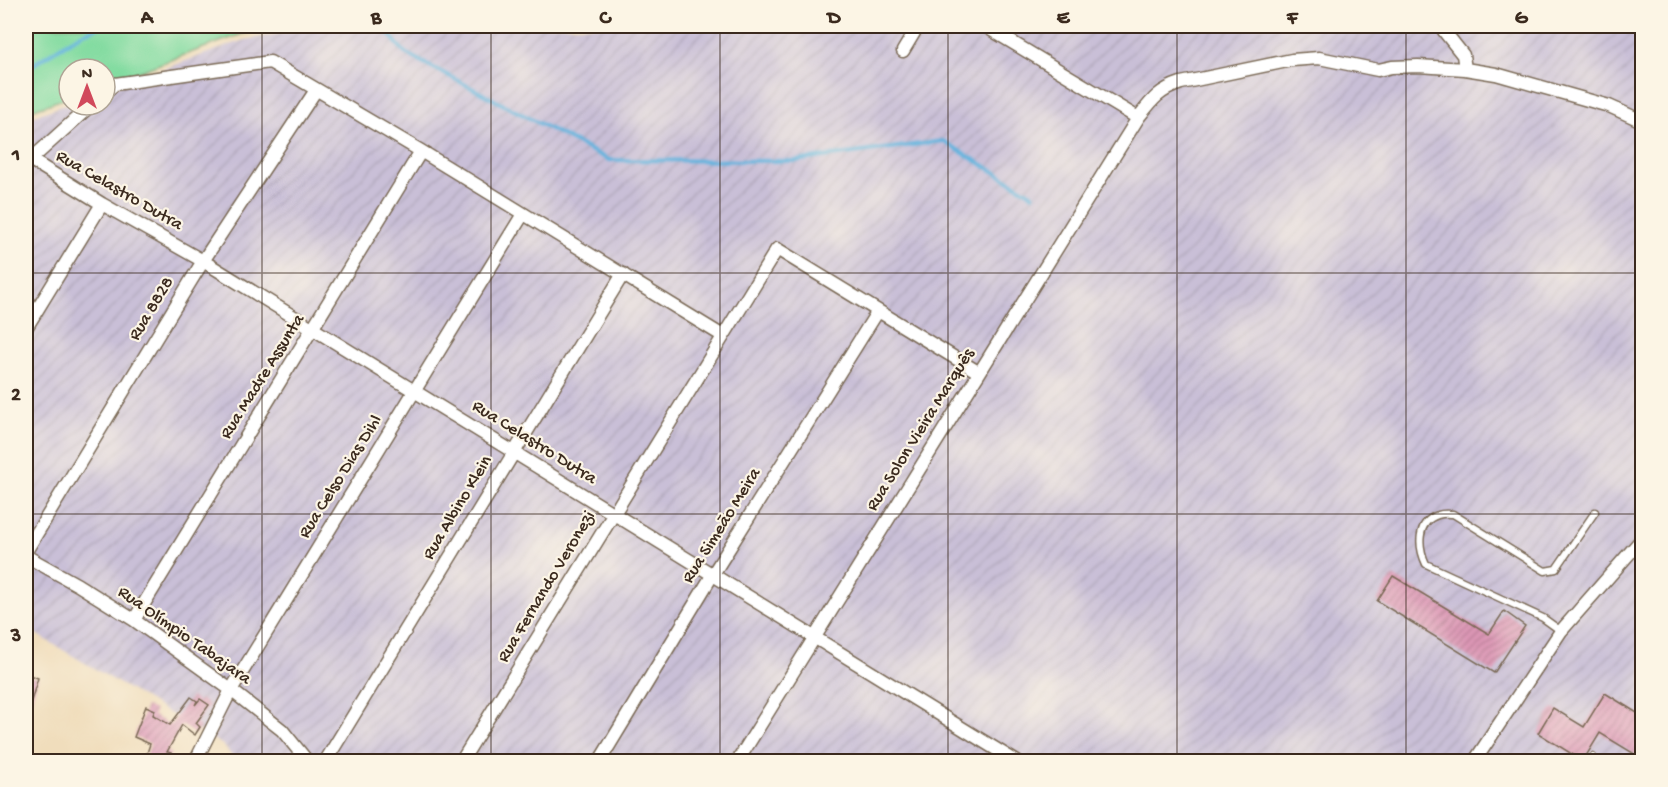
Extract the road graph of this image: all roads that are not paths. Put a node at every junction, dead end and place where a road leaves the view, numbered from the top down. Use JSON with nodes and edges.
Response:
{"nodes":[{"id":1,"x":918,"y":26,"type":"edge"},
{"id":2,"x":985,"y":26,"type":"edge"},
{"id":3,"x":1443,"y":26,"type":"edge"},
{"id":4,"x":903,"y":51,"type":"dead end"},
{"id":5,"x":1465,"y":69,"type":"junction"},
{"id":6,"x":117,"y":84,"type":"edge"},
{"id":7,"x":316,"y":90,"type":"junction"},
{"id":8,"x":78,"y":117,"type":"edge"},
{"id":9,"x":1138,"y":118,"type":"junction"},
{"id":10,"x":1642,"y":121,"type":"edge"},
{"id":11,"x":421,"y":151,"type":"junction"},
{"id":12,"x":28,"y":162,"type":"edge"},
{"id":13,"x":102,"y":204,"type":"junction"},
{"id":14,"x":523,"y":214,"type":"junction"},
{"id":15,"x":203,"y":261,"type":"junction"},
{"id":16,"x":623,"y":274,"type":"junction"},
{"id":17,"x":878,"y":311,"type":"junction"},
{"id":18,"x":26,"y":328,"type":"edge"},
{"id":19,"x":314,"y":329,"type":"junction"},
{"id":20,"x":723,"y":336,"type":"junction"},
{"id":21,"x":978,"y":372,"type":"junction"},
{"id":22,"x":414,"y":391,"type":"junction"},
{"id":23,"x":513,"y":452,"type":"junction"},
{"id":24,"x":1595,"y":512,"type":"dead end"},
{"id":25,"x":613,"y":513,"type":"junction"},
{"id":26,"x":1642,"y":539,"type":"edge"},
{"id":27,"x":26,"y":551,"type":"edge"},
{"id":28,"x":26,"y":556,"type":"edge"},
{"id":29,"x":713,"y":574,"type":"junction"},
{"id":30,"x":134,"y":620,"type":"junction"},
{"id":31,"x":1561,"y":632,"type":"junction"},
{"id":32,"x":814,"y":636,"type":"junction"},
{"id":33,"x":231,"y":690,"type":"junction"},
{"id":34,"x":195,"y":762,"type":"edge"},
{"id":35,"x":308,"y":762,"type":"edge"},
{"id":36,"x":325,"y":762,"type":"edge"},
{"id":37,"x":461,"y":762,"type":"edge"},
{"id":38,"x":599,"y":762,"type":"edge"},
{"id":39,"x":737,"y":762,"type":"edge"},
{"id":40,"x":1017,"y":762,"type":"edge"},
{"id":41,"x":1474,"y":762,"type":"edge"}],
"edges":[{"from":1,"to":4,"type":"street"},
{"from":2,"to":9,"type":"street"},
{"from":3,"to":5,"type":"street"},
{"from":5,"to":9,"type":"street","name":"Rua Solon Vieira Marquês"},
{"from":5,"to":10,"type":"street","name":"Rua Solon Vieira Marquês"},
{"from":6,"to":7,"type":"street"},
{"from":7,"to":11,"type":"street"},
{"from":7,"to":15,"type":"street","name":"Rua 8828"},
{"from":8,"to":12,"type":"street"},
{"from":9,"to":21,"type":"street","name":"Rua Solon Vieira Marquês"},
{"from":11,"to":14,"type":"street"},
{"from":11,"to":19,"type":"street","name":"Rua Madre Assunta"},
{"from":12,"to":13,"type":"street","name":"Rua Celastro Dutra"},
{"from":13,"to":15,"type":"street","name":"Rua Celastro Dutra"},
{"from":13,"to":18,"type":"street"},
{"from":14,"to":16,"type":"street"},
{"from":14,"to":22,"type":"street","name":"Rua Celso Dias Dihl"},
{"from":15,"to":19,"type":"street","name":"Rua Celastro Dutra"},
{"from":15,"to":27,"type":"street","name":"Rua 8828"},
{"from":16,"to":20,"type":"street"},
{"from":16,"to":23,"type":"street","name":"Rua Albino Klein"},
{"from":17,"to":20,"type":"street","name":"Rua Fernando Veronezi"},
{"from":17,"to":21,"type":"street"},
{"from":17,"to":29,"type":"street","name":"Rua Simeão Meira"},
{"from":19,"to":22,"type":"street","name":"Rua Celastro Dutra"},
{"from":19,"to":30,"type":"street","name":"Rua Madre Assunta"},
{"from":20,"to":25,"type":"street","name":"Rua Fernando Veronezi"},
{"from":21,"to":32,"type":"street","name":"Rua Solon Vieira Marquês"},
{"from":22,"to":23,"type":"street","name":"Rua Celastro Dutra"},
{"from":22,"to":33,"type":"street","name":"Rua Celso Dias Dihl"},
{"from":23,"to":25,"type":"street","name":"Rua Celastro Dutra"},
{"from":23,"to":36,"type":"street","name":"Rua Albino Klein"},
{"from":24,"to":31,"type":"lane"},
{"from":25,"to":29,"type":"street","name":"Rua Celastro Dutra"},
{"from":25,"to":37,"type":"street","name":"Rua Fernando Veronezi"},
{"from":26,"to":31,"type":"street"},
{"from":28,"to":30,"type":"street","name":"Rua Olímpio Tabajara"},
{"from":29,"to":32,"type":"street","name":"Rua Celastro Dutra"},
{"from":29,"to":38,"type":"street","name":"Rua Simeão Meira"},
{"from":30,"to":33,"type":"street","name":"Rua Olímpio Tabajara"},
{"from":31,"to":41,"type":"street"},
{"from":32,"to":39,"type":"street","name":"Rua Solon Vieira Marquês"},
{"from":32,"to":40,"type":"street","name":"Rua Celastro Dutra"},
{"from":33,"to":34,"type":"street","name":"Rua Celso Dias Dihl"},
{"from":33,"to":35,"type":"street","name":"Rua Olímpio Tabajara"}]}
